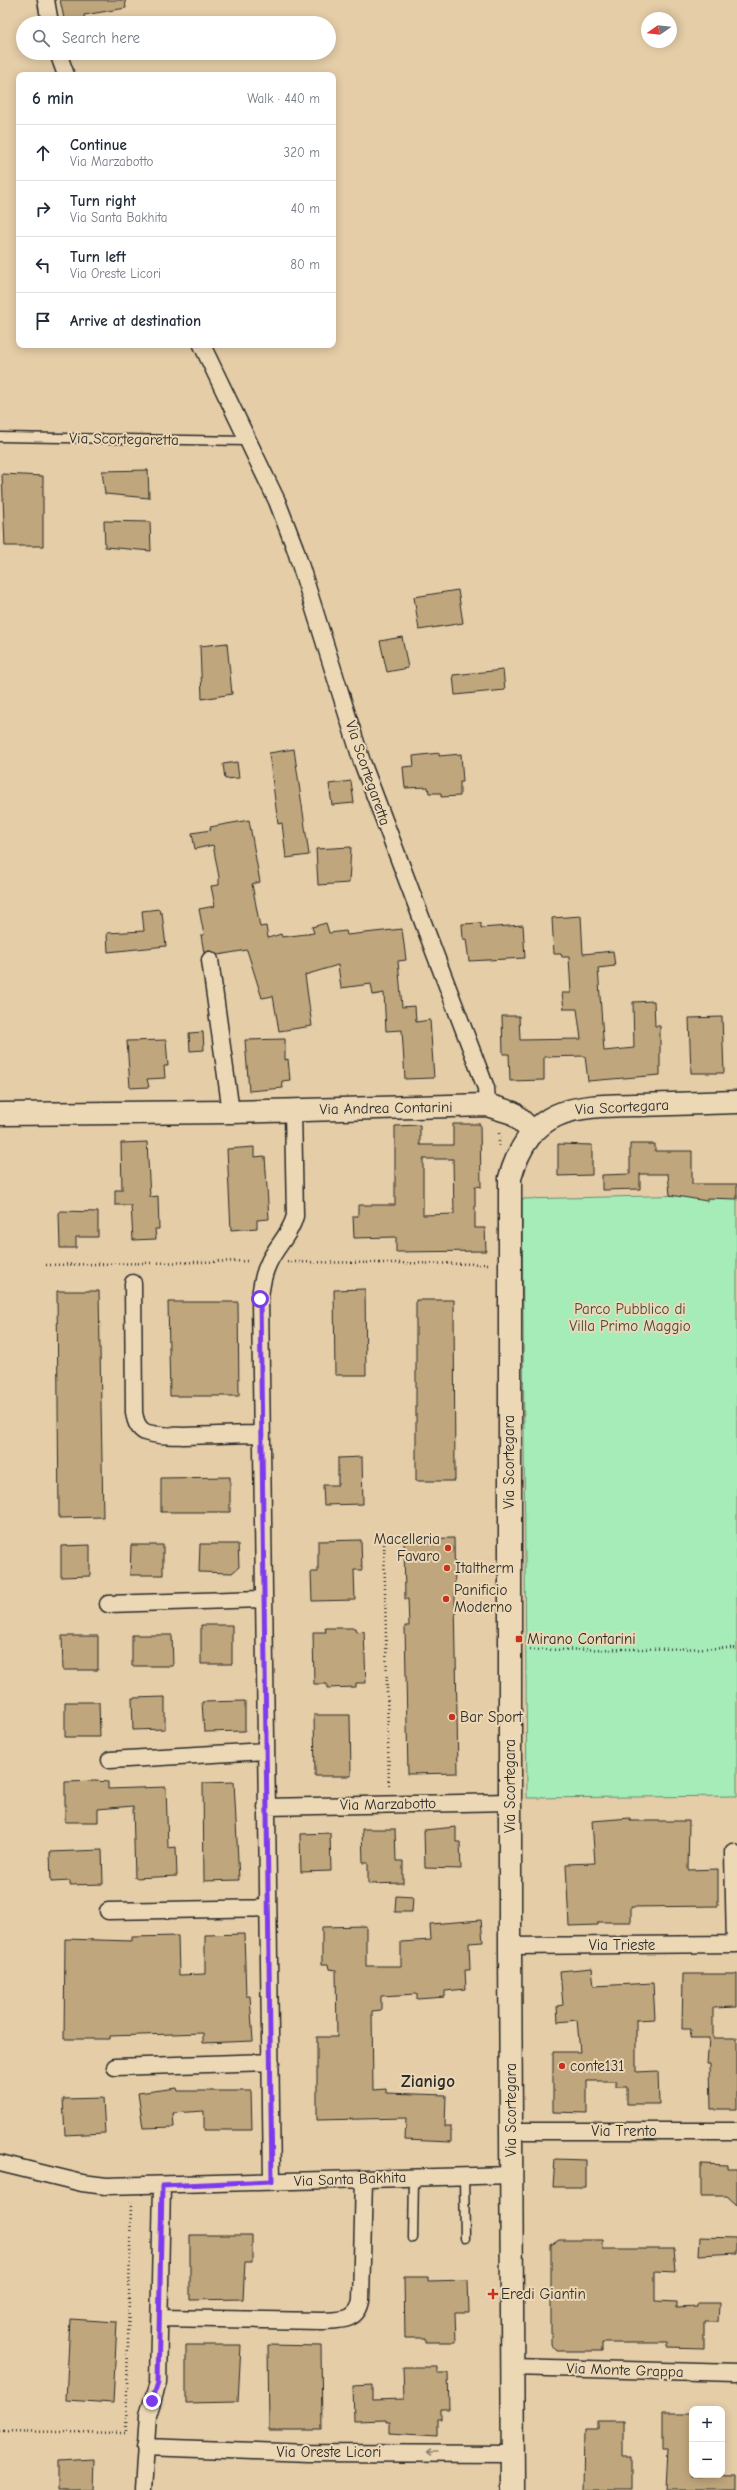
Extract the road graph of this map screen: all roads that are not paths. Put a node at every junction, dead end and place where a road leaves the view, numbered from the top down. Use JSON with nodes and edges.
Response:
{"nodes":[{"id":1,"x":46,"y":0,"type":"edge"},
{"id":2,"x":49,"y":16,"type":"edge"},
{"id":3,"x":61,"y":60,"type":"edge"},
{"id":4,"x":65,"y":72,"type":"edge"},
{"id":5,"x":203,"y":348,"type":"edge"},
{"id":6,"x":0,"y":437,"type":"edge"},
{"id":7,"x":247,"y":440,"type":"junction"},
{"id":8,"x":210,"y":960,"type":"dead end"},
{"id":9,"x":737,"y":1102,"type":"edge"},
{"id":10,"x":487,"y":1105,"type":"junction"},
{"id":11,"x":293,"y":1110,"type":"junction"},
{"id":12,"x":231,"y":1112,"type":"junction"},
{"id":13,"x":0,"y":1114,"type":"edge"},
{"id":14,"x":533,"y":1132,"type":"junction"},
{"id":15,"x":133,"y":1283,"type":"dead end"},
{"id":16,"x":262,"y":1434,"type":"junction"},
{"id":17,"x":264,"y":1599,"type":"junction"},
{"id":18,"x":108,"y":1604,"type":"dead end"},
{"id":19,"x":265,"y":1751,"type":"junction"},
{"id":20,"x":110,"y":1760,"type":"dead end"},
{"id":21,"x":510,"y":1802,"type":"junction"},
{"id":22,"x":266,"y":1807,"type":"junction"},
{"id":23,"x":733,"y":1852,"type":"dead end"},
{"id":24,"x":268,"y":1908,"type":"junction"},
{"id":25,"x":108,"y":1911,"type":"dead end"},
{"id":26,"x":736,"y":1944,"type":"edge"},
{"id":27,"x":510,"y":1946,"type":"junction"},
{"id":28,"x":271,"y":2062,"type":"junction"},
{"id":29,"x":115,"y":2067,"type":"dead end"},
{"id":30,"x":512,"y":2131,"type":"junction"},
{"id":31,"x":737,"y":2131,"type":"edge"},
{"id":32,"x":0,"y":2163,"type":"edge"},
{"id":33,"x":512,"y":2174,"type":"junction"},
{"id":34,"x":464,"y":2176,"type":"junction"},
{"id":35,"x":414,"y":2178,"type":"junction"},
{"id":36,"x":364,"y":2179,"type":"junction"},
{"id":37,"x":272,"y":2181,"type":"junction"},
{"id":38,"x":162,"y":2186,"type":"junction"},
{"id":39,"x":413,"y":2238,"type":"dead end"},
{"id":40,"x":466,"y":2238,"type":"dead end"},
{"id":41,"x":160,"y":2318,"type":"junction"},
{"id":42,"x":512,"y":2367,"type":"junction"},
{"id":43,"x":737,"y":2373,"type":"edge"},
{"id":44,"x":145,"y":2447,"type":"junction"},
{"id":45,"x":513,"y":2454,"type":"junction"},
{"id":46,"x":143,"y":2490,"type":"edge"},
{"id":47,"x":513,"y":2490,"type":"edge"}],
"edges":[{"from":1,"to":2,"type":"street"},
{"from":3,"to":4,"type":"street"},
{"from":5,"to":7,"type":"street","name":"Via Scortegaretta"},
{"from":6,"to":7,"type":"lane","name":"Via Scortegaretta"},
{"from":7,"to":10,"type":"street","name":"Via Scortegaretta"},
{"from":8,"to":12,"type":"street"},
{"from":9,"to":14,"type":"street","name":"Via Scortegara"},
{"from":10,"to":11,"type":"street","name":"Via Andrea Contarini"},
{"from":10,"to":14,"type":"street","name":"Via Andrea Contarini"},
{"from":11,"to":12,"type":"street","name":"Via Andrea Contarini"},
{"from":11,"to":16,"type":"street"},
{"from":12,"to":13,"type":"street","name":"Via Andrea Contarini"},
{"from":14,"to":21,"type":"street","name":"Via Scortegara"},
{"from":15,"to":16,"type":"street"},
{"from":16,"to":17,"type":"street"},
{"from":17,"to":18,"type":"street"},
{"from":17,"to":19,"type":"street"},
{"from":19,"to":20,"type":"street"},
{"from":19,"to":22,"type":"street"},
{"from":21,"to":22,"type":"street","name":"Via Marzabotto"},
{"from":21,"to":27,"type":"street","name":"Via Scortegara"},
{"from":22,"to":24,"type":"street"},
{"from":23,"to":26,"type":"street","name":"Via Trieste"},
{"from":24,"to":25,"type":"street"},
{"from":24,"to":28,"type":"street"},
{"from":26,"to":27,"type":"street","name":"Via Trieste"},
{"from":27,"to":30,"type":"street","name":"Via Scortegara"},
{"from":28,"to":29,"type":"street"},
{"from":28,"to":37,"type":"street"},
{"from":30,"to":31,"type":"street","name":"Via Trento"},
{"from":30,"to":33,"type":"street","name":"Via Scortegara"},
{"from":32,"to":38,"type":"street","name":"Via Santa Bakhita"},
{"from":33,"to":34,"type":"street","name":"Via Santa Bakhita"},
{"from":33,"to":42,"type":"street","name":"Via Scortegara"},
{"from":34,"to":35,"type":"street","name":"Via Santa Bakhita"},
{"from":34,"to":40,"type":"lane"},
{"from":35,"to":36,"type":"street","name":"Via Santa Bakhita"},
{"from":35,"to":39,"type":"lane"},
{"from":36,"to":37,"type":"street","name":"Via Santa Bakhita"},
{"from":36,"to":41,"type":"street"},
{"from":37,"to":38,"type":"street","name":"Via Santa Bakhita"},
{"from":38,"to":41,"type":"street"},
{"from":41,"to":44,"type":"street"},
{"from":42,"to":43,"type":"street","name":"Via Monte Grappa"},
{"from":42,"to":45,"type":"street","name":"Via Scortegara"},
{"from":45,"to":44,"type":"street","name":"Via Oreste Licori","one_way":true},
{"from":44,"to":46,"type":"street"},
{"from":45,"to":47,"type":"street","name":"Via Scortegara"}]}
